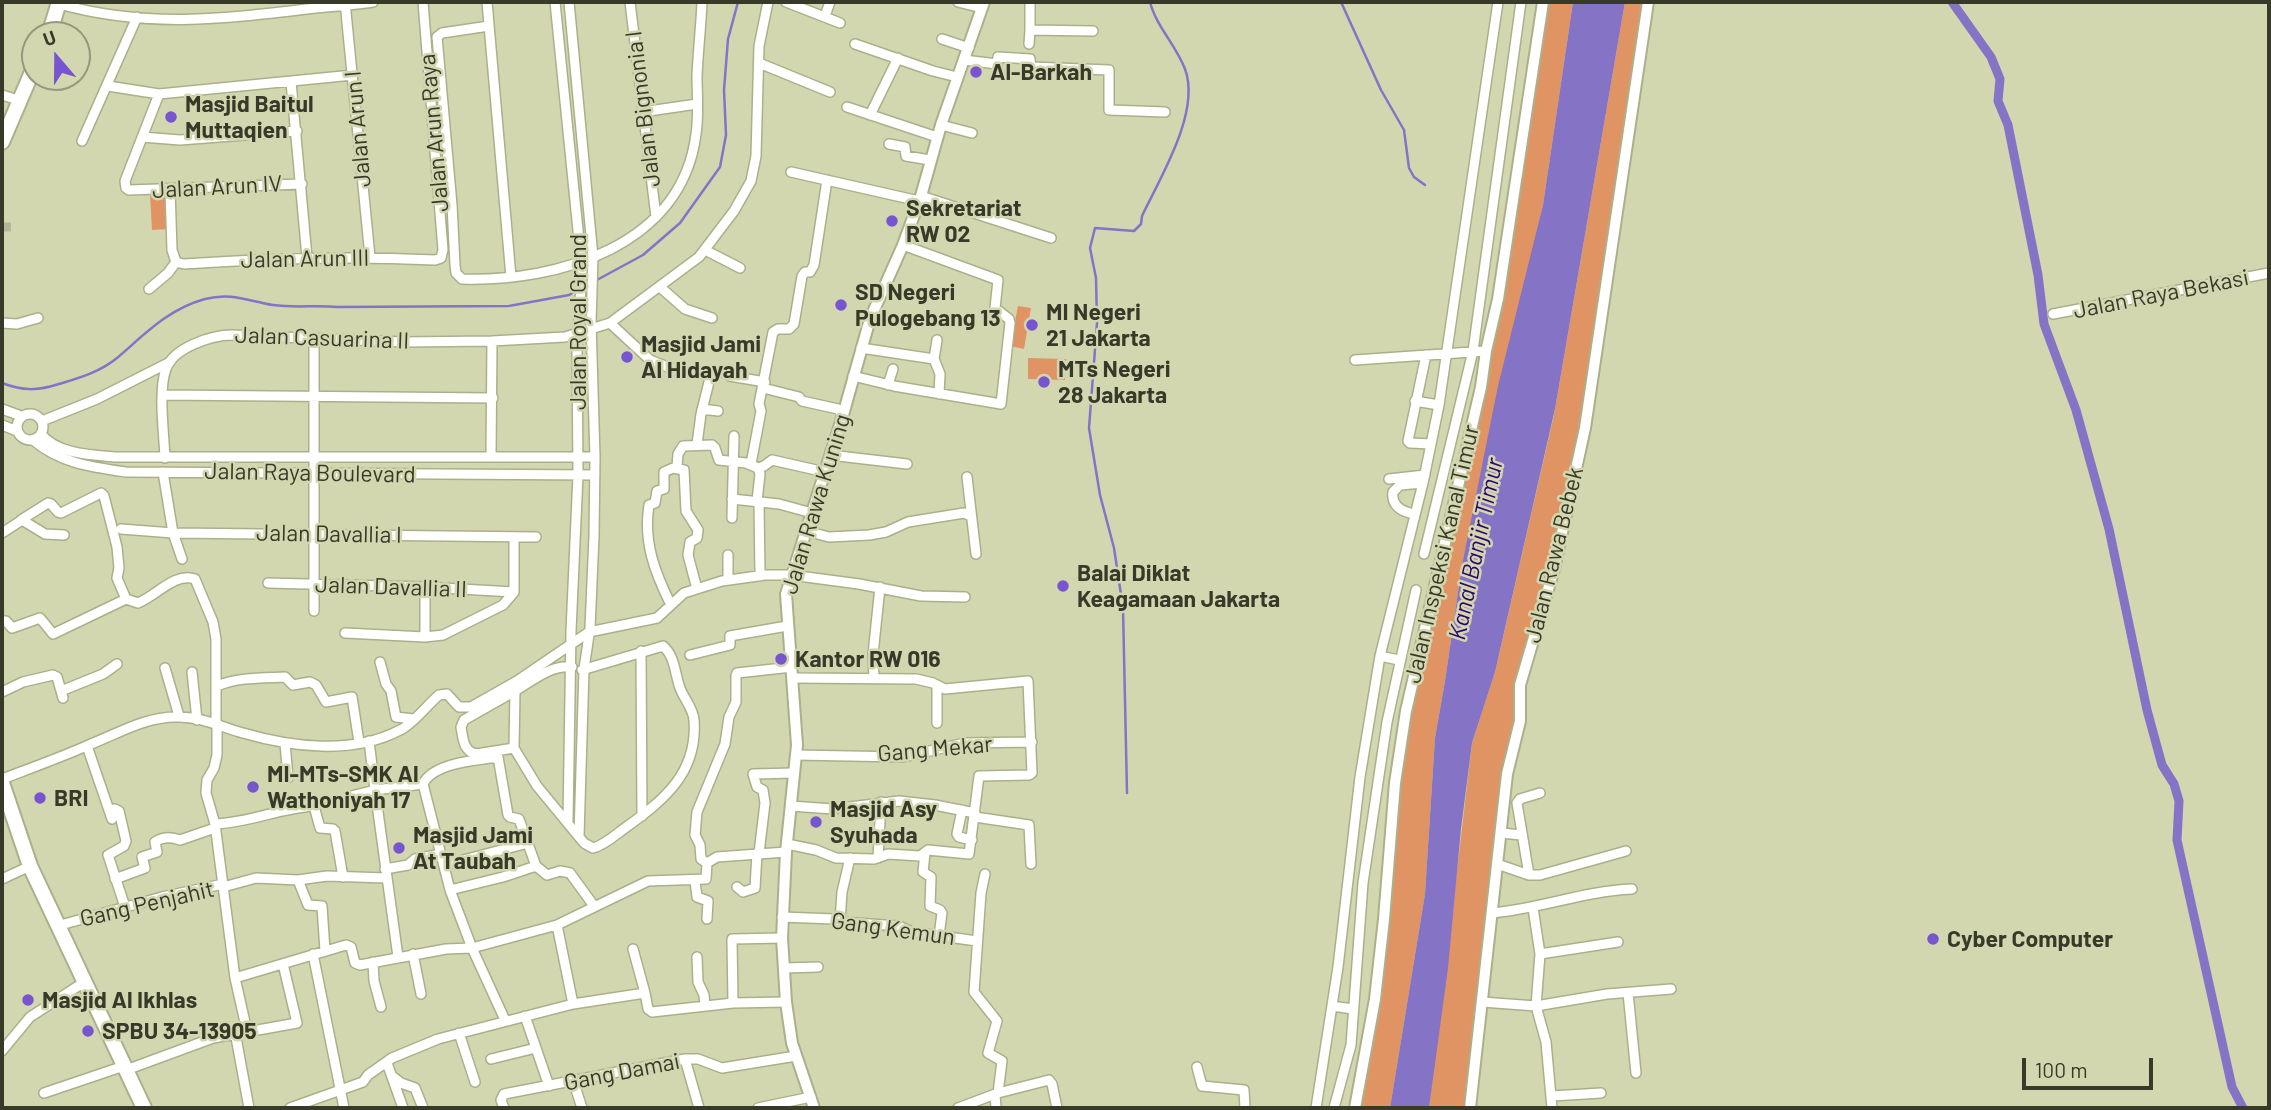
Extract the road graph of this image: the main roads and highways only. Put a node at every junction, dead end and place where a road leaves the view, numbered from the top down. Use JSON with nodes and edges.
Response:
{"nodes":[{"id":1,"x":57,"y":2,"type":"edge"},
{"id":2,"x":52,"y":21,"type":"edge"},
{"id":3,"x":22,"y":91,"type":"edge"},
{"id":4,"x":2,"y":142,"type":"edge"},
{"id":5,"x":2,"y":785,"type":"edge"},
{"id":6,"x":144,"y":1108,"type":"edge"}],
"edges":[{"from":1,"to":2,"type":"main road"},
{"from":3,"to":4,"type":"main road"},
{"from":5,"to":6,"type":"main road"}]}
